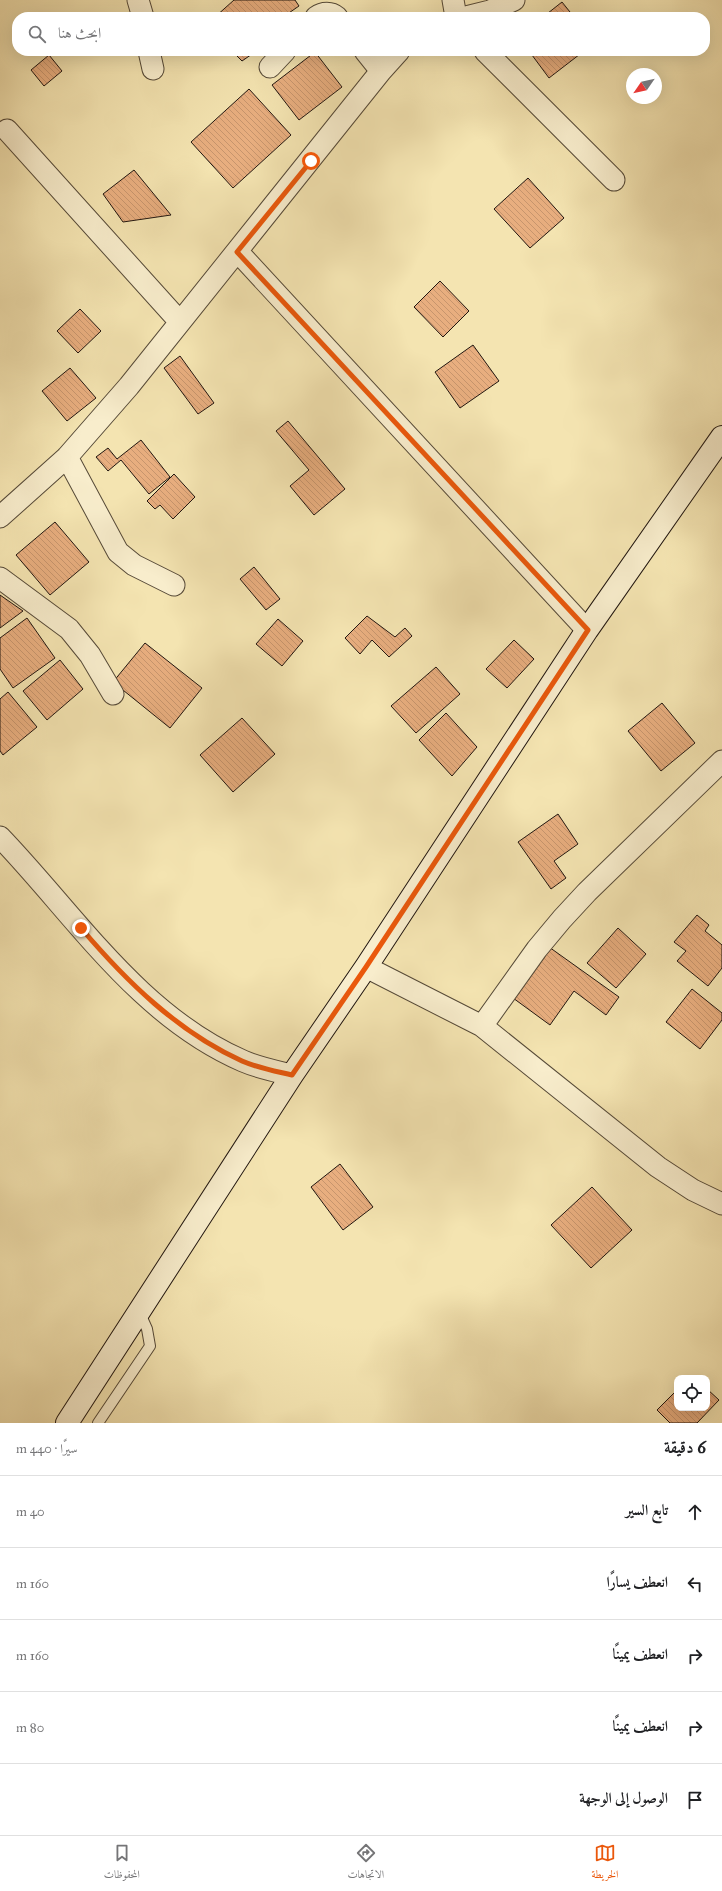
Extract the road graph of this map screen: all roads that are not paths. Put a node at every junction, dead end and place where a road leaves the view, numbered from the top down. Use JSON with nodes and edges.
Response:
{"nodes":[{"id":1,"x":138,"y":0,"type":"edge"},
{"id":2,"x":453,"y":0,"type":"edge"},
{"id":3,"x":514,"y":0,"type":"edge"},
{"id":4,"x":142,"y":12,"type":"edge"},
{"id":5,"x":455,"y":12,"type":"edge"},
{"id":6,"x":486,"y":12,"type":"edge"},
{"id":7,"x":280,"y":56,"type":"edge"},
{"id":8,"x":369,"y":56,"type":"edge"},
{"id":9,"x":394,"y":56,"type":"edge"},
{"id":10,"x":490,"y":56,"type":"edge"},
{"id":11,"x":270,"y":67,"type":"dead end"},
{"id":12,"x":381,"y":70,"type":"junction"},
{"id":13,"x":7,"y":130,"type":"dead end"},
{"id":14,"x":614,"y":180,"type":"dead end"},
{"id":15,"x":237,"y":252,"type":"junction"},
{"id":16,"x":180,"y":322,"type":"junction"},
{"id":17,"x":722,"y":437,"type":"edge"},
{"id":18,"x":67,"y":457,"type":"junction"},
{"id":19,"x":0,"y":517,"type":"edge"},
{"id":20,"x":0,"y":578,"type":"edge"},
{"id":21,"x":174,"y":585,"type":"dead end"},
{"id":22,"x":588,"y":630,"type":"junction"},
{"id":23,"x":113,"y":694,"type":"dead end"},
{"id":24,"x":722,"y":761,"type":"edge"},
{"id":25,"x":0,"y":837,"type":"edge"},
{"id":26,"x":366,"y":967,"type":"junction"},
{"id":27,"x":482,"y":1026,"type":"junction"},
{"id":28,"x":292,"y":1075,"type":"junction"},
{"id":29,"x":722,"y":1204,"type":"edge"},
{"id":30,"x":139,"y":1311,"type":"junction"},
{"id":31,"x":67,"y":1423,"type":"edge"},
{"id":32,"x":98,"y":1423,"type":"edge"}],
"edges":[{"from":1,"to":4,"type":"street"},
{"from":2,"to":5,"type":"street"},
{"from":3,"to":6,"type":"street"},
{"from":7,"to":11,"type":"street"},
{"from":8,"to":12,"type":"street"},
{"from":9,"to":12,"type":"street"},
{"from":10,"to":14,"type":"street"},
{"from":12,"to":15,"type":"street"},
{"from":13,"to":16,"type":"street"},
{"from":15,"to":16,"type":"street"},
{"from":15,"to":22,"type":"street"},
{"from":16,"to":18,"type":"street"},
{"from":17,"to":22,"type":"main road"},
{"from":18,"to":19,"type":"street"},
{"from":18,"to":21,"type":"street"},
{"from":20,"to":23,"type":"street"},
{"from":22,"to":26,"type":"main road"},
{"from":24,"to":27,"type":"street"},
{"from":25,"to":28,"type":"street"},
{"from":26,"to":27,"type":"street"},
{"from":26,"to":28,"type":"main road"},
{"from":27,"to":29,"type":"street"},
{"from":28,"to":30,"type":"main road"},
{"from":30,"to":31,"type":"main road"},
{"from":30,"to":32,"type":"lane"}]}
